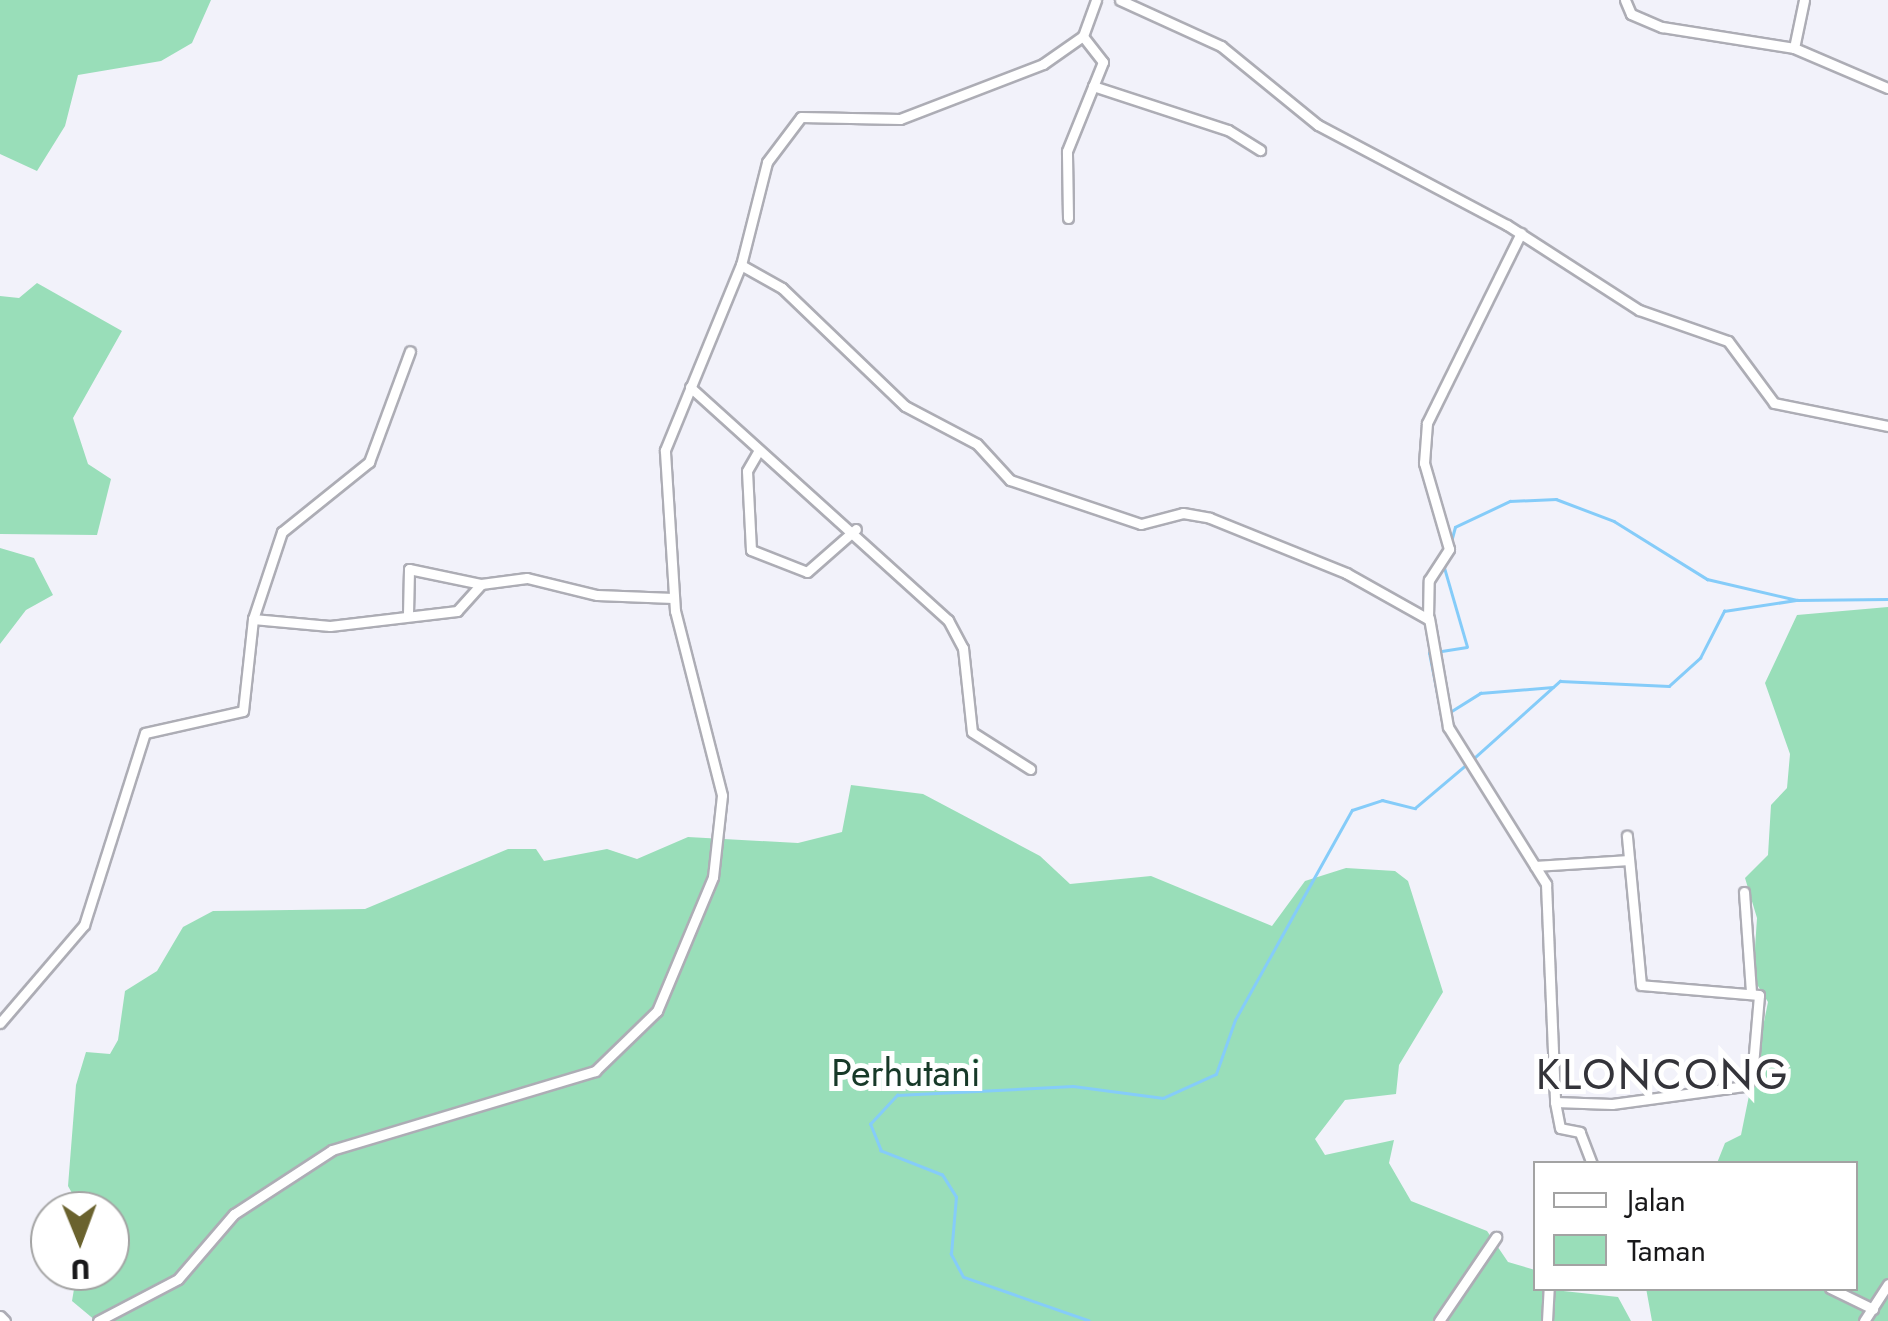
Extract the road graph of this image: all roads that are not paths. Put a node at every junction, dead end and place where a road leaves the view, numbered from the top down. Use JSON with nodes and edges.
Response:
{"nodes":[{"id":1,"x":1096,"y":0,"type":"edge"},
{"id":2,"x":1120,"y":0,"type":"edge"},
{"id":3,"x":1624,"y":0,"type":"edge"},
{"id":4,"x":1804,"y":0,"type":"edge"},
{"id":5,"x":1083,"y":36,"type":"junction"},
{"id":6,"x":1794,"y":48,"type":"junction"},
{"id":7,"x":1093,"y":86,"type":"junction"},
{"id":8,"x":1888,"y":88,"type":"edge"},
{"id":9,"x":1260,"y":150,"type":"dead end"},
{"id":10,"x":1068,"y":218,"type":"dead end"},
{"id":11,"x":1521,"y":233,"type":"junction"},
{"id":12,"x":741,"y":265,"type":"junction"},
{"id":13,"x":410,"y":352,"type":"dead end"},
{"id":14,"x":690,"y":387,"type":"junction"},
{"id":15,"x":1888,"y":426,"type":"edge"},
{"id":16,"x":759,"y":450,"type":"junction"},
{"id":17,"x":856,"y":529,"type":"junction"},
{"id":18,"x":482,"y":584,"type":"junction"},
{"id":19,"x":673,"y":598,"type":"junction"},
{"id":20,"x":408,"y":614,"type":"junction"},
{"id":21,"x":1430,"y":618,"type":"junction"},
{"id":22,"x":253,"y":620,"type":"junction"},
{"id":23,"x":1030,"y":770,"type":"dead end"},
{"id":24,"x":1627,"y":836,"type":"dead end"},
{"id":25,"x":1629,"y":860,"type":"junction"},
{"id":26,"x":1535,"y":866,"type":"junction"},
{"id":27,"x":1744,"y":892,"type":"dead end"},
{"id":28,"x":1751,"y":991,"type":"junction"},
{"id":29,"x":0,"y":1023,"type":"edge"},
{"id":30,"x":1555,"y":1102,"type":"junction"},
{"id":31,"x":1591,"y":1161,"type":"edge"},
{"id":32,"x":1496,"y":1237,"type":"dead end"},
{"id":33,"x":1888,"y":1284,"type":"edge"},
{"id":34,"x":1548,"y":1291,"type":"edge"},
{"id":35,"x":1836,"y":1291,"type":"edge"},
{"id":36,"x":1873,"y":1309,"type":"junction"},
{"id":37,"x":98,"y":1321,"type":"edge"},
{"id":38,"x":1439,"y":1321,"type":"edge"},
{"id":39,"x":1547,"y":1321,"type":"edge"},
{"id":40,"x":1864,"y":1321,"type":"edge"}],
"edges":[{"from":1,"to":5,"type":"street"},
{"from":2,"to":11,"type":"street"},
{"from":3,"to":6,"type":"street"},
{"from":4,"to":6,"type":"street"},
{"from":5,"to":7,"type":"street"},
{"from":5,"to":12,"type":"street"},
{"from":6,"to":8,"type":"street"},
{"from":7,"to":9,"type":"street"},
{"from":7,"to":10,"type":"street"},
{"from":11,"to":15,"type":"street"},
{"from":11,"to":21,"type":"street"},
{"from":12,"to":14,"type":"street"},
{"from":12,"to":21,"type":"street"},
{"from":13,"to":22,"type":"street"},
{"from":14,"to":16,"type":"street"},
{"from":14,"to":19,"type":"street"},
{"from":16,"to":17,"type":"street"},
{"from":16,"to":17,"type":"street"},
{"from":17,"to":23,"type":"street"},
{"from":18,"to":19,"type":"street"},
{"from":18,"to":20,"type":"street"},
{"from":18,"to":20,"type":"street"},
{"from":19,"to":37,"type":"street"},
{"from":20,"to":22,"type":"street"},
{"from":21,"to":26,"type":"street"},
{"from":22,"to":29,"type":"street"},
{"from":24,"to":25,"type":"street"},
{"from":25,"to":26,"type":"street"},
{"from":25,"to":28,"type":"street"},
{"from":26,"to":30,"type":"street"},
{"from":27,"to":28,"type":"street"},
{"from":28,"to":30,"type":"street"},
{"from":30,"to":31,"type":"street"},
{"from":32,"to":38,"type":"street"},
{"from":33,"to":36,"type":"street"},
{"from":34,"to":39,"type":"street"},
{"from":35,"to":36,"type":"street"},
{"from":36,"to":40,"type":"street"}]}
